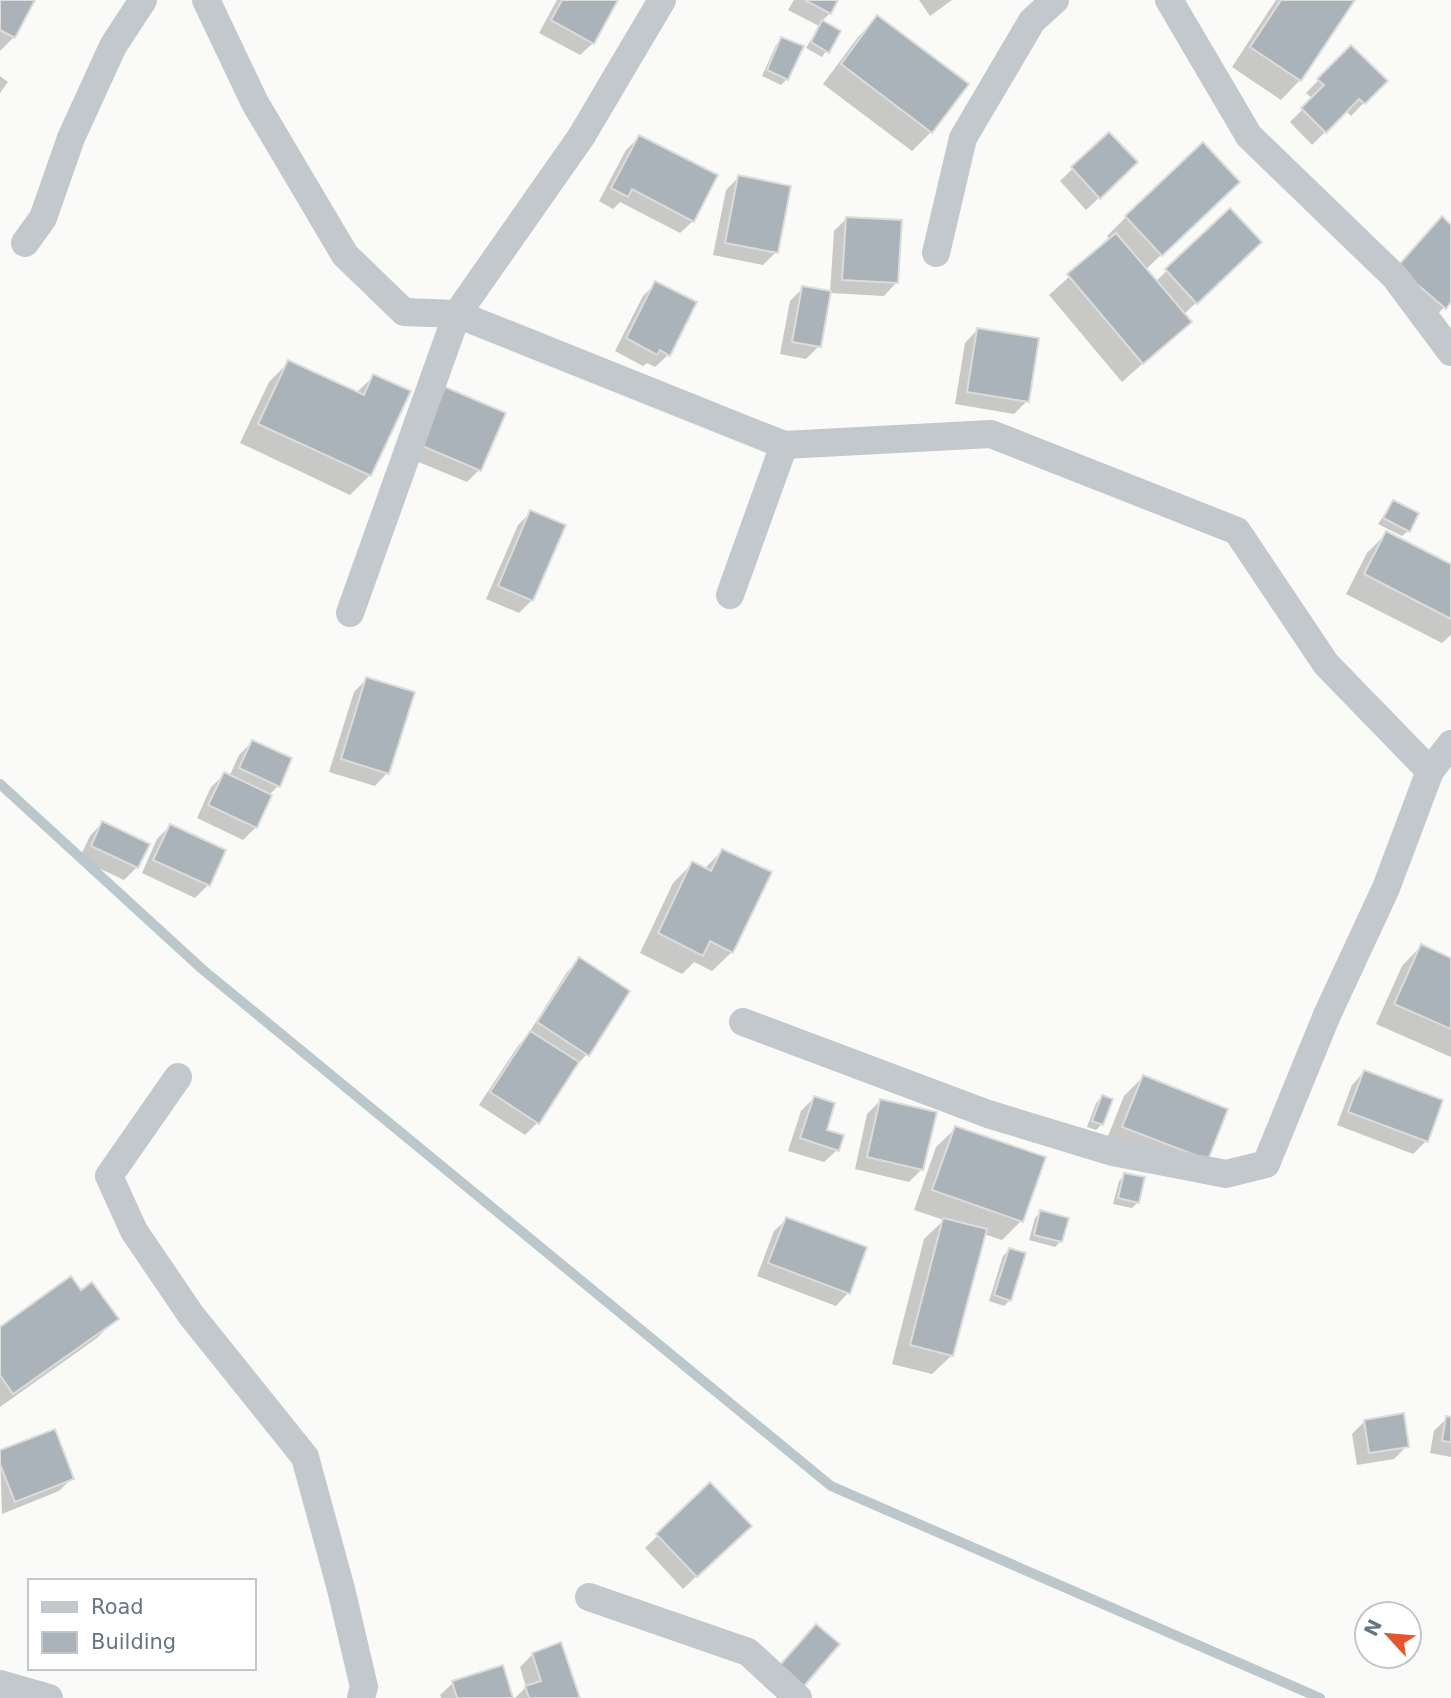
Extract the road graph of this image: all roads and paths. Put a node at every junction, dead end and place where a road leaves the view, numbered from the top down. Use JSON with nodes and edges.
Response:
{"nodes":[{"id":1,"x":143,"y":0,"type":"edge"},
{"id":2,"x":206,"y":0,"type":"edge"},
{"id":3,"x":662,"y":0,"type":"edge"},
{"id":4,"x":1055,"y":0,"type":"edge"},
{"id":5,"x":1169,"y":0,"type":"edge"},
{"id":6,"x":25,"y":243,"type":"dead end"},
{"id":7,"x":936,"y":253,"type":"dead end"},
{"id":8,"x":457,"y":314,"type":"junction"},
{"id":9,"x":1451,"y":352,"type":"edge"},
{"id":10,"x":784,"y":444,"type":"junction"},
{"id":11,"x":730,"y":595,"type":"dead end"},
{"id":12,"x":350,"y":613,"type":"dead end"},
{"id":13,"x":1451,"y":744,"type":"edge"},
{"id":14,"x":1430,"y":771,"type":"junction"},
{"id":15,"x":743,"y":1022,"type":"dead end"},
{"id":16,"x":178,"y":1077,"type":"dead end"},
{"id":17,"x":589,"y":1597,"type":"dead end"},
{"id":18,"x":0,"y":1684,"type":"edge"},
{"id":19,"x":49,"y":1698,"type":"edge"},
{"id":20,"x":360,"y":1698,"type":"edge"},
{"id":21,"x":798,"y":1698,"type":"edge"}],
"edges":[{"from":1,"to":6,"type":"street"},
{"from":2,"to":8,"type":"street"},
{"from":3,"to":8,"type":"street"},
{"from":4,"to":7,"type":"street"},
{"from":5,"to":9,"type":"street"},
{"from":8,"to":10,"type":"street"},
{"from":8,"to":12,"type":"street"},
{"from":10,"to":11,"type":"street"},
{"from":10,"to":14,"type":"street"},
{"from":13,"to":14,"type":"street"},
{"from":14,"to":15,"type":"street"},
{"from":16,"to":20,"type":"street"},
{"from":17,"to":21,"type":"street"},
{"from":18,"to":19,"type":"street"}]}
